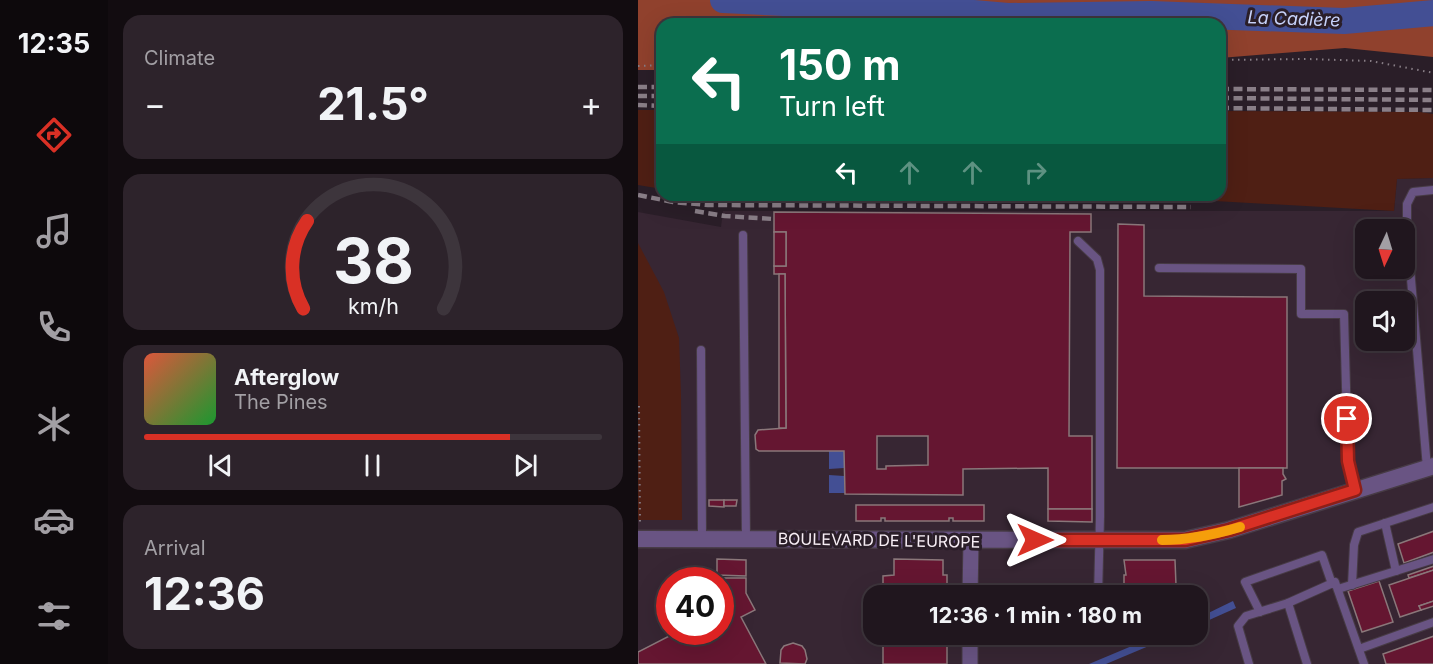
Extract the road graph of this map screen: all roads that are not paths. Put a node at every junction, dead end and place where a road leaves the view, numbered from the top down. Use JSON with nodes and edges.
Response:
{"nodes":[{"id":1,"x":1433,"y":190,"type":"edge"},
{"id":2,"x":743,"y":235,"type":"dead end"},
{"id":3,"x":1078,"y":241,"type":"dead end"},
{"id":4,"x":1159,"y":267,"type":"dead end"},
{"id":5,"x":701,"y":350,"type":"dead end"},
{"id":6,"x":1430,"y":467,"type":"edge"},
{"id":7,"x":1355,"y":490,"type":"junction"},
{"id":8,"x":1433,"y":507,"type":"edge"},
{"id":9,"x":1385,"y":523,"type":"junction"},
{"id":10,"x":639,"y":531,"type":"edge"},
{"id":11,"x":702,"y":539,"type":"junction"},
{"id":12,"x":746,"y":539,"type":"junction"},
{"id":13,"x":1099,"y":540,"type":"junction"},
{"id":14,"x":971,"y":541,"type":"junction"},
{"id":15,"x":1433,"y":559,"type":"edge"},
{"id":16,"x":1396,"y":571,"type":"junction"},
{"id":17,"x":970,"y":585,"type":"edge"},
{"id":18,"x":1098,"y":585,"type":"edge"},
{"id":19,"x":1352,"y":585,"type":"junction"},
{"id":20,"x":1335,"y":587,"type":"junction"},
{"id":21,"x":1288,"y":603,"type":"junction"},
{"id":22,"x":1260,"y":612,"type":"junction"},
{"id":23,"x":1433,"y":622,"type":"edge"},
{"id":24,"x":970,"y":645,"type":"edge"},
{"id":25,"x":1359,"y":649,"type":"junction"},
{"id":26,"x":970,"y":664,"type":"edge"},
{"id":27,"x":1250,"y":664,"type":"edge"},
{"id":28,"x":1307,"y":664,"type":"edge"},
{"id":29,"x":1364,"y":664,"type":"edge"}],
"edges":[{"from":1,"to":6,"type":"lane"},
{"from":2,"to":12,"type":"lane"},
{"from":3,"to":13,"type":"lane"},
{"from":4,"to":7,"type":"lane"},
{"from":5,"to":11,"type":"lane"},
{"from":6,"to":7,"type":"street","name":"BOULEVARD DE L'EUROPE"},
{"from":7,"to":13,"type":"street","name":"BOULEVARD DE L'EUROPE"},
{"from":8,"to":9,"type":"lane"},
{"from":9,"to":16,"type":"lane"},
{"from":9,"to":19,"type":"lane"},
{"from":10,"to":11,"type":"street","name":"BOULEVARD DE L'EUROPE"},
{"from":11,"to":12,"type":"street","name":"BOULEVARD DE L'EUROPE"},
{"from":12,"to":14,"type":"street","name":"BOULEVARD DE L'EUROPE"},
{"from":13,"to":14,"type":"street","name":"BOULEVARD DE L'EUROPE"},
{"from":13,"to":18,"type":"lane"},
{"from":14,"to":17,"type":"street"},
{"from":15,"to":16,"type":"lane"},
{"from":16,"to":19,"type":"lane"},
{"from":19,"to":20,"type":"lane"},
{"from":20,"to":21,"type":"lane"},
{"from":20,"to":22,"type":"lane"},
{"from":20,"to":25,"type":"lane"},
{"from":21,"to":22,"type":"lane"},
{"from":21,"to":28,"type":"lane"},
{"from":22,"to":27,"type":"lane"},
{"from":23,"to":25,"type":"lane"},
{"from":24,"to":26,"type":"street"},
{"from":25,"to":29,"type":"lane"}]}
